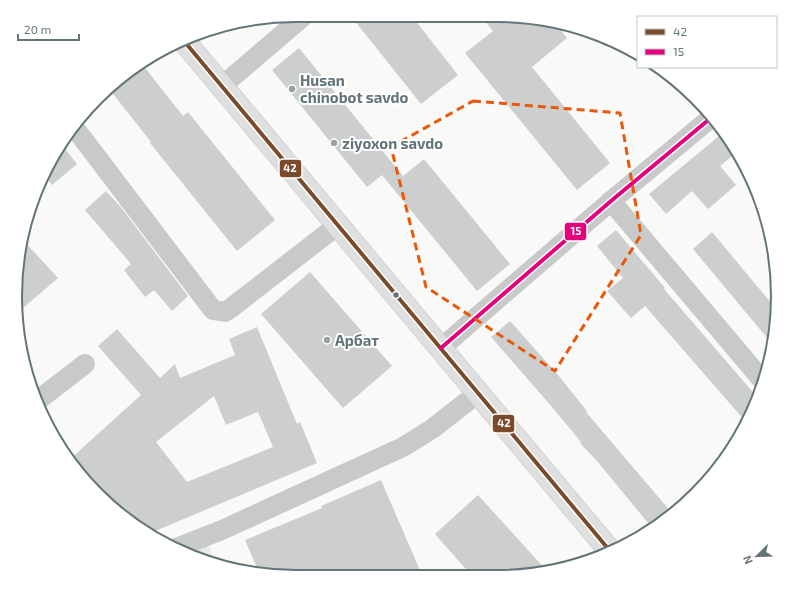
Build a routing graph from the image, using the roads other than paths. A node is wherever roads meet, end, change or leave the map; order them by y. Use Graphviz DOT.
graph roads {
  1 [pos="297,22"];
  2 [pos="187,45"];
  3 [pos="222,86"];
  4 [pos="708,121"];
  5 [pos="77,131"];
  6 [pos="611,201"];
  7 [pos="338,225"];
  8 [pos="440,348"];
  9 [pos="85,364"];
  10 [pos="759,376"];
  11 [pos="478,393"];
  12 [pos="42,397"];
  13 [pos="183,545"];
  14 [pos="607,547"];
  1 -- 3 [label="street"];
  2 -- 3 [label="main road"];
  3 -- 7 [label="main road"];
  4 -- 6 [label="street"];
  5 -- 7 [label="street"];
  6 -- 8 [label="street"];
  6 -- 10 [label="street"];
  7 -- 8 [label="main road"];
  8 -- 11 [label="main road"];
  9 -- 12 [label="street"];
  11 -- 13 [label="street"];
  11 -- 14 [label="main road"];
}
